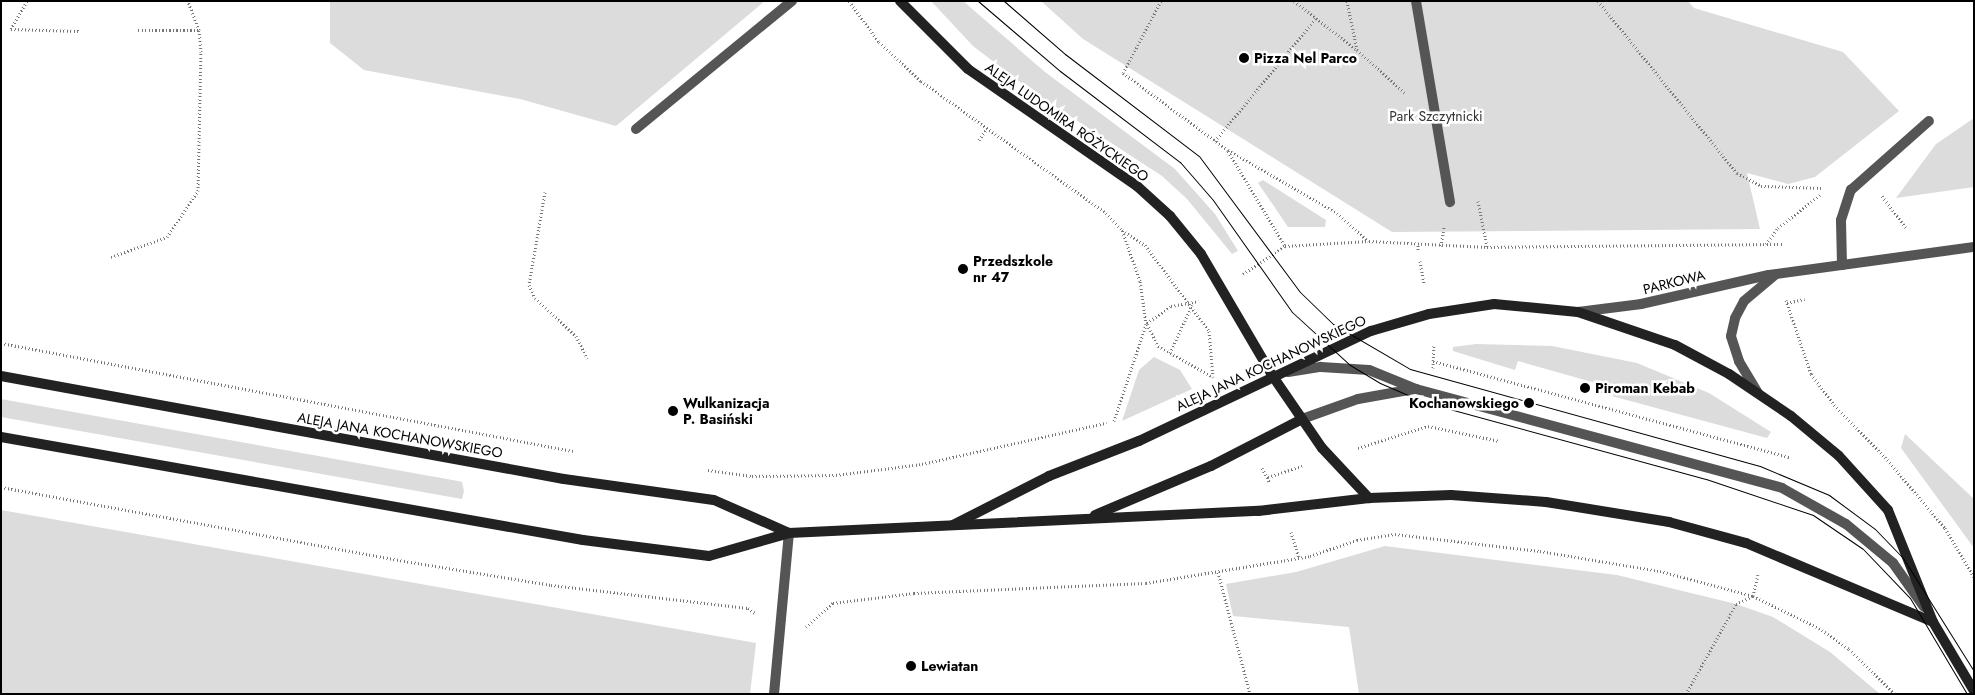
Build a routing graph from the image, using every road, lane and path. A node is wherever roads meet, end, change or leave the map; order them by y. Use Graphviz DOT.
graph roads {
  1 [pos="27,1"];
  2 [pos="188,1"];
  3 [pos="792,1"];
  4 [pos="848,1"];
  5 [pos="900,1"];
  6 [pos="1161,1"];
  7 [pos="1294,1"];
  8 [pos="1346,1"];
  9 [pos="1416,1"];
  10 [pos="1598,1"];
  11 [pos="1316,18"];
  12 [pos="138,30"];
  13 [pos="199,30"];
  14 [pos="79,31"];
  15 [pos="1357,50"];
  16 [pos="1929,121"];
  17 [pos="1439,123"];
  18 [pos="636,129"];
  19 [pos="986,130"];
  20 [pos="979,140"];
  21 [pos="1215,141"];
  22 [pos="1228,150"];
  23 [pos="1866,176"];
  24 [pos="545,192"];
  25 [pos="1450,202"];
  26 [pos="1122,230"];
  27 [pos="1910,234"];
  28 [pos="1369,241"];
  29 [pos="1418,245"];
  30 [pos="1285,246"];
  31 [pos="1974,247"];
  32 [pos="1418,251"];
  33 [pos="111,257"];
  34 [pos="1420,262"];
  35 [pos="1842,265"];
  36 [pos="1776,274"];
  37 [pos="1241,276"];
  38 [pos="1424,283"];
  39 [pos="1783,292"];
  40 [pos="1192,305"];
  41 [pos="1578,312"];
  42 [pos="1146,324"];
  43 [pos="1,343"];
  44 [pos="1434,345"];
  45 [pos="1170,353"];
  46 [pos="587,358"];
  47 [pos="1433,361"];
  48 [pos="1432,369"];
  49 [pos="1272,375"];
  50 [pos="1,376"];
  51 [pos="1416,389"];
  52 [pos="1758,393"];
  53 [pos="1834,405"];
  54 [pos="1829,410"];
  55 [pos="1302,419"];
  56 [pos="1428,426"];
  57 [pos="1,437"];
  58 [pos="1347,451"];
  59 [pos="1793,451"];
  60 [pos="580,453"];
  61 [pos="1789,457"];
  62 [pos="1309,463"];
  63 [pos="1787,466"];
  64 [pos="1262,468"];
  65 [pos="704,470"];
  66 [pos="1268,477"];
  67 [pos="1,487"];
  68 [pos="1273,488"];
  69 [pos="1369,498"];
  70 [pos="1085,519"];
  71 [pos="951,526"];
  72 [pos="1289,528"];
  73 [pos="789,533"];
  74 [pos="1299,558"];
  75 [pos="1760,570"];
  76 [pos="1218,572"];
  77 [pos="1974,577"];
  78 [pos="1753,596"];
  79 [pos="1933,622"];
  80 [pos="781,626"];
  81 [pos="1974,691"];
  82 [pos="774,694"];
  83 [pos="1250,694"];
  84 [pos="1686,694"];
  85 [pos="1896,694"];
  1 -- 14 [label="path"];
  2 -- 13 [label="path"];
  3 -- 18 [label="street"];
  4 -- 19 [label="path"];
  5 -- 49 [label="main road, ALEJA LUDOMIRA RÓŻYCKIEGO"];
  6 -- 21 [label="path"];
  7 -- 11 [label="path"];
  8 -- 15 [label="path"];
  9 -- 17 [label="street"];
  10 -- 29 [label="path"];
  11 -- 15 [label="path"];
  11 -- 21 [label="path"];
  12 -- 13 [label="path"];
  13 -- 33 [label="path"];
  15 -- 17 [label="path"];
  16 -- 23 [label="street"];
  17 -- 25 [label="street"];
  19 -- 20 [label="path"];
  19 -- 26 [label="path"];
  21 -- 22 [label="path"];
  22 -- 28 [label="path"];
  22 -- 30 [label="path"];
  23 -- 27 [label="path"];
  23 -- 35 [label="street"];
  24 -- 46 [label="path"];
  26 -- 40 [label="path"];
  26 -- 42 [label="path"];
  28 -- 29 [label="path"];
  28 -- 30 [label="path"];
  29 -- 32 [label="path"];
  30 -- 37 [label="path"];
  31 -- 35 [label="street, PARKOWA"];
  34 -- 38 [label="path"];
  35 -- 36 [label="street, PARKOWA"];
  36 -- 41 [label="street, PARKOWA"];
  36 -- 52 [label="street"];
  39 -- 53 [label="path"];
  40 -- 42 [label="path"];
  40 -- 45 [label="path"];
  40 -- 45 [label="path"];
  41 -- 49 [label="main road, ALEJA JANA KOCHANOWSKIEGO"];
  41 -- 52 [label="main road, ALEJA JANA KOCHANOWSKIEGO"];
  42 -- 45 [label="path"];
  42 -- 65 [label="path"];
  43 -- 60 [label="path"];
  44 -- 47 [label="path"];
  47 -- 48 [label="path"];
  47 -- 61 [label="path"];
  49 -- 51 [label="street"];
  49 -- 55 [label="main road, ALEJA LUDOMIRA RÓŻYCKIEGO"];
  49 -- 71 [label="main road, ALEJA JANA KOCHANOWSKIEGO"];
  50 -- 73 [label="main road, ALEJA JANA KOCHANOWSKIEGO"];
  51 -- 55 [label="street"];
  51 -- 79 [label="street"];
  52 -- 79 [label="main road, ALEJA JANA KOCHANOWSKIEGO"];
  53 -- 54 [label="path"];
  53 -- 77 [label="path"];
  55 -- 69 [label="main road, ALEJA LUDOMIRA RÓŻYCKIEGO"];
  55 -- 70 [label="main road"];
  56 -- 58 [label="path"];
  57 -- 73 [label="main road, ALEJA JANA KOCHANOWSKIEGO"];
  59 -- 61 [label="path"];
  61 -- 63 [label="path"];
  62 -- 66 [label="path"];
  64 -- 66 [label="path"];
  66 -- 68 [label="path"];
  67 -- 80 [label="path"];
  69 -- 70 [label="main road, ALEJA JANA KOCHANOWSKIEGO"];
  69 -- 79 [label="main road, ALEJA JANA KOCHANOWSKIEGO"];
  70 -- 71 [label="main road, ALEJA JANA KOCHANOWSKIEGO"];
  71 -- 73 [label="main road, ALEJA JANA KOCHANOWSKIEGO"];
  72 -- 74 [label="path"];
  73 -- 80 [label="street"];
  74 -- 76 [label="path"];
  74 -- 78 [label="path"];
  75 -- 78 [label="path"];
  76 -- 80 [label="path"];
  76 -- 83 [label="path"];
  78 -- 84 [label="path"];
  78 -- 85 [label="path"];
  79 -- 81 [label="main road, ALEJA JANA KOCHANOWSKIEGO"];
  80 -- 82 [label="street"];
}
